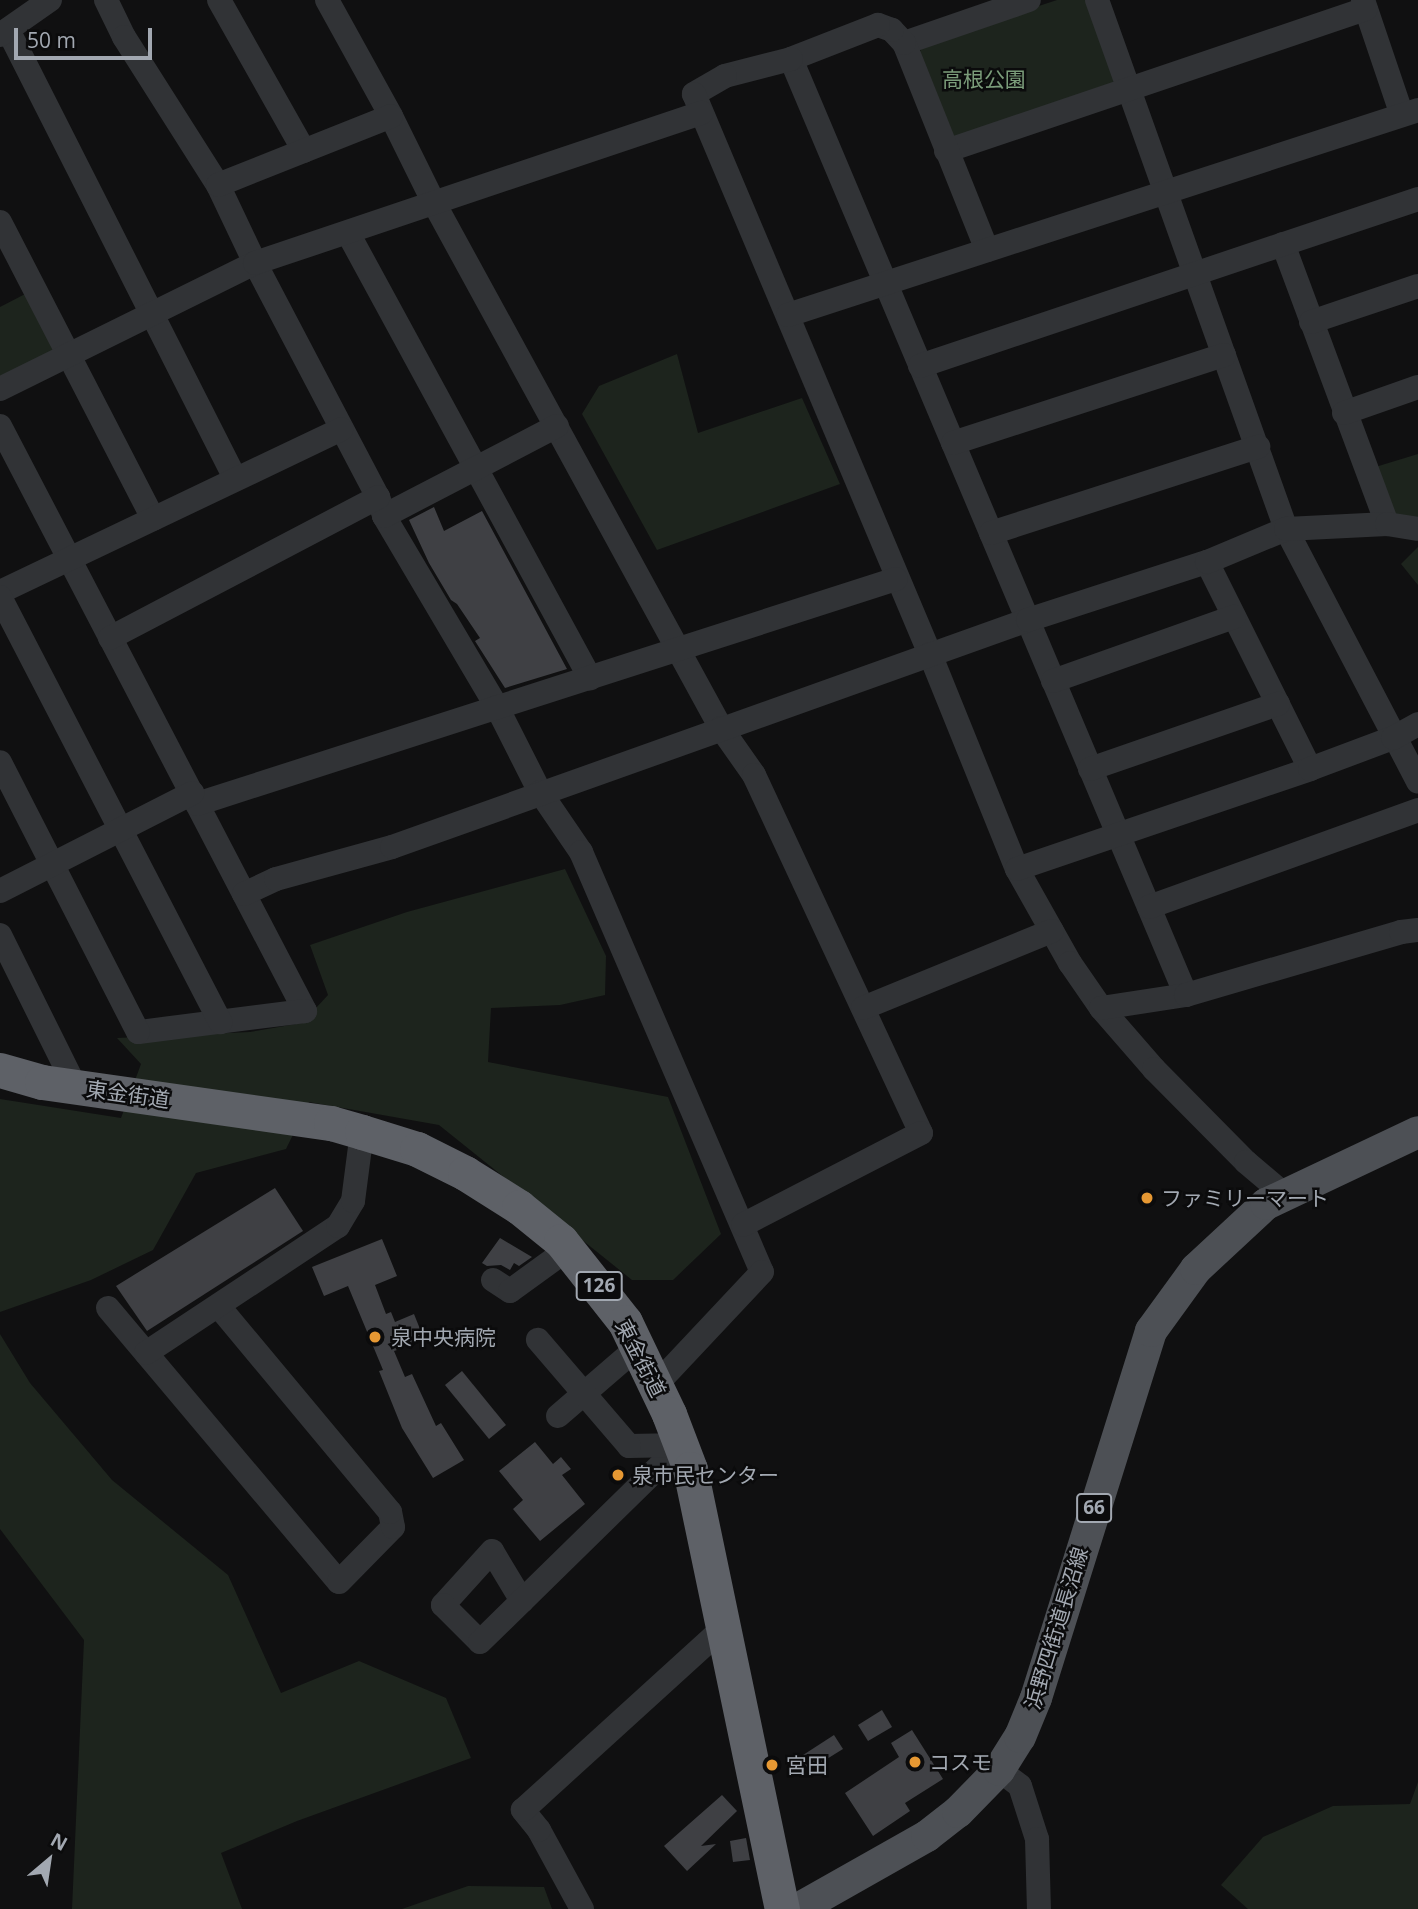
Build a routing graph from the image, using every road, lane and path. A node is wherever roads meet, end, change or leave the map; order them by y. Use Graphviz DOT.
graph roads {
  1 [pos="50,0"];
  2 [pos="106,0"];
  3 [pos="219,0"];
  4 [pos="327,0"];
  5 [pos="1029,0"];
  6 [pos="1102,1"];
  7 [pos="1365,4"];
  8 [pos="4,32"];
  9 [pos="904,43"];
  10 [pos="791,59"];
  11 [pos="1130,91"];
  12 [pos="702,113"];
  13 [pos="1410,113"];
  14 [pos="391,116"];
  15 [pos="304,150"];
  16 [pos="946,151"];
  17 [pos="218,185"];
  18 [pos="1164,193"];
  19 [pos="1418,199"];
  20 [pos="433,203"];
  21 [pos="0,222"];
  22 [pos="348,233"];
  23 [pos="1283,244"];
  24 [pos="987,250"];
  25 [pos="254,263"];
  26 [pos="1196,274"];
  27 [pos="886,283"];
  28 [pos="1418,286"];
  29 [pos="788,315"];
  30 [pos="153,316"];
  31 [pos="1311,322"];
  32 [pos="1224,355"];
  33 [pos="69,356"];
  34 [pos="920,366"];
  35 [pos="1418,387"];
  36 [pos="0,389"];
  37 [pos="1343,413"];
  38 [pos="0,426"];
  39 [pos="557,426"];
  40 [pos="341,429"];
  41 [pos="953,443"];
  42 [pos="1258,447"];
  43 [pos="474,468"];
  44 [pos="235,478"];
  45 [pos="381,506"];
  46 [pos="153,519"];
  47 [pos="1387,524"];
  48 [pos="1286,529"];
  49 [pos="1418,529"];
  50 [pos="991,533"];
  51 [pos="70,560"];
  52 [pos="1207,562"];
  53 [pos="896,579"];
  54 [pos="0,594"];
  55 [pos="1234,617"];
  56 [pos="1028,620"];
  57 [pos="110,638"];
  58 [pos="680,649"];
  59 [pos="930,654"];
  60 [pos="590,678"];
  61 [pos="1053,681"];
  62 [pos="1278,704"];
  63 [pos="497,708"];
  64 [pos="1418,724"];
  65 [pos="721,728"];
  66 [pos="1393,738"];
  67 [pos="0,762"];
  68 [pos="1090,769"];
  69 [pos="1310,769"];
  70 [pos="1418,782"];
  71 [pos="540,792"];
  72 [pos="194,799"];
  73 [pos="1418,810"];
  74 [pos="123,829"];
  75 [pos="1118,833"];
  76 [pos="51,865"];
  77 [pos="1017,869"];
  78 [pos="0,891"];
  79 [pos="244,894"];
  80 [pos="1149,907"];
  81 [pos="1418,930"];
  82 [pos="1052,931"];
  83 [pos="0,935"];
  84 [pos="1186,995"];
  85 [pos="863,1008"];
  86 [pos="1101,1008"];
  87 [pos="220,1022"];
  88 [pos="0,1070"];
  89 [pos="75,1086"];
  90 [pos="362,1132"];
  91 [pos="1418,1132"];
  92 [pos="1285,1195"];
  93 [pos="743,1225"];
  94 [pos="568,1249"];
  95 [pos="493,1280"];
  96 [pos="219,1307"];
  97 [pos="108,1308"];
  98 [pos="538,1340"];
  99 [pos="638,1347"];
  100 [pos="146,1353"];
  101 [pos="656,1385"];
  102 [pos="584,1393"];
  103 [pos="558,1416"];
  104 [pos="681,1445"];
  105 [pos="522,1601"];
  106 [pos="723,1628"];
  107 [pos="999,1770"];
  108 [pos="582,1909"];
  109 [pos="782,1909"];
  110 [pos="798,1909"];
  111 [pos="1040,1909"];
  1 -- 8 [label="street"];
  2 -- 17 [label="street"];
  3 -- 15 [label="street"];
  4 -- 14 [label="street"];
  5 -- 9 [label="street"];
  6 -- 11 [label="street"];
  7 -- 11 [label="street"];
  7 -- 13 [label="street"];
  8 -- 30 [label="street"];
  9 -- 10 [label="street"];
  9 -- 16 [label="street"];
  10 -- 12 [label="street"];
  10 -- 27 [label="street"];
  11 -- 16 [label="street"];
  11 -- 18 [label="street"];
  12 -- 20 [label="street"];
  12 -- 29 [label="street"];
  13 -- 18 [label="street"];
  14 -- 15 [label="street"];
  14 -- 20 [label="street"];
  15 -- 17 [label="street"];
  16 -- 24 [label="street"];
  17 -- 25 [label="street"];
  18 -- 24 [label="street"];
  18 -- 26 [label="street"];
  19 -- 23 [label="street"];
  20 -- 22 [label="street"];
  20 -- 39 [label="street"];
  21 -- 33 [label="street"];
  22 -- 25 [label="street"];
  22 -- 43 [label="street"];
  23 -- 26 [label="street"];
  23 -- 31 [label="street"];
  24 -- 27 [label="street"];
  25 -- 30 [label="street"];
  25 -- 40 [label="street"];
  26 -- 32 [label="street"];
  26 -- 34 [label="street"];
  27 -- 29 [label="street"];
  27 -- 34 [label="street"];
  28 -- 31 [label="street"];
  29 -- 53 [label="street"];
  30 -- 33 [label="street"];
  30 -- 44 [label="street"];
  31 -- 37 [label="street"];
  32 -- 41 [label="street"];
  32 -- 42 [label="street"];
  33 -- 36 [label="street"];
  33 -- 46 [label="street"];
  34 -- 41 [label="street"];
  35 -- 37 [label="street"];
  37 -- 47 [label="street"];
  38 -- 51 [label="street"];
  39 -- 43 [label="street"];
  39 -- 58 [label="street"];
  40 -- 44 [label="street"];
  40 -- 45 [label="street"];
  41 -- 50 [label="street"];
  42 -- 48 [label="street"];
  42 -- 50 [label="street"];
  43 -- 45 [label="street"];
  43 -- 60 [label="street"];
  44 -- 46 [label="street"];
  45 -- 57 [label="street"];
  45 -- 63 [label="street"];
  46 -- 51 [label="street"];
  47 -- 48 [label="street"];
  47 -- 49 [label="street"];
  48 -- 52 [label="street"];
  48 -- 66 [label="street"];
  50 -- 56 [label="street"];
  51 -- 54 [label="street"];
  51 -- 57 [label="street"];
  52 -- 55 [label="street"];
  52 -- 56 [label="street"];
  53 -- 58 [label="street"];
  53 -- 59 [label="street"];
  54 -- 74 [label="street"];
  55 -- 61 [label="street"];
  55 -- 62 [label="street"];
  56 -- 59 [label="street"];
  56 -- 61 [label="street"];
  57 -- 72 [label="street"];
  58 -- 60 [label="street"];
  58 -- 65 [label="street"];
  59 -- 65 [label="street"];
  59 -- 77 [label="street"];
  60 -- 63 [label="street"];
  61 -- 68 [label="street"];
  62 -- 68 [label="street"];
  62 -- 69 [label="street"];
  63 -- 71 [label="street"];
  63 -- 72 [label="street"];
  64 -- 66 [label="street"];
  65 -- 71 [label="street"];
  65 -- 85 [label="street"];
  66 -- 69 [label="street"];
  66 -- 70 [label="street"];
  67 -- 76 [label="street"];
  68 -- 75 [label="street"];
  69 -- 75 [label="street"];
  71 -- 79 [label="street"];
  71 -- 93 [label="street"];
  72 -- 74 [label="street"];
  72 -- 79 [label="street"];
  73 -- 80 [label="street"];
  74 -- 76 [label="street"];
  74 -- 87 [label="street"];
  75 -- 77 [label="street"];
  75 -- 80 [label="street"];
  76 -- 78 [label="street"];
  76 -- 87 [label="street"];
  77 -- 82 [label="street"];
  79 -- 87 [label="street"];
  80 -- 84 [label="street"];
  81 -- 84 [label="street"];
  82 -- 85 [label="street"];
  82 -- 86 [label="street"];
  83 -- 89 [label="street"];
  84 -- 86 [label="street"];
  85 -- 93 [label="street"];
  86 -- 92 [label="street"];
  88 -- 89 [label="highway, 東金街道 / 126"];
  89 -- 90 [label="highway, 東金街道 / 126"];
  90 -- 94 [label="highway, 東金街道 / 126"];
  90 -- 96 [label="street"];
  91 -- 92 [label="main road, 浜野四街道長沼線 / 66"];
  92 -- 107 [label="main road, 浜野四街道長沼線 / 66"];
  93 -- 101 [label="street"];
  94 -- 95 [label="street"];
  94 -- 99 [label="highway, 東金街道 / 126"];
  96 -- 100 [label="street"];
  96 -- 100 [label="street"];
  97 -- 100 [label="street"];
  98 -- 102 [label="street"];
  99 -- 101 [label="highway, 東金街道 / 126"];
  99 -- 102 [label="street"];
  101 -- 104 [label="highway, 東金街道 / 126"];
  102 -- 103 [label="street"];
  102 -- 104 [label="street"];
  104 -- 105 [label="street"];
  104 -- 106 [label="highway, 東金街道 / 126"];
  106 -- 108 [label="street"];
  106 -- 109 [label="highway, 東金街道 / 126"];
  107 -- 110 [label="main road, 浜野四街道長沼線 / 66"];
  107 -- 111 [label="street"];
}
